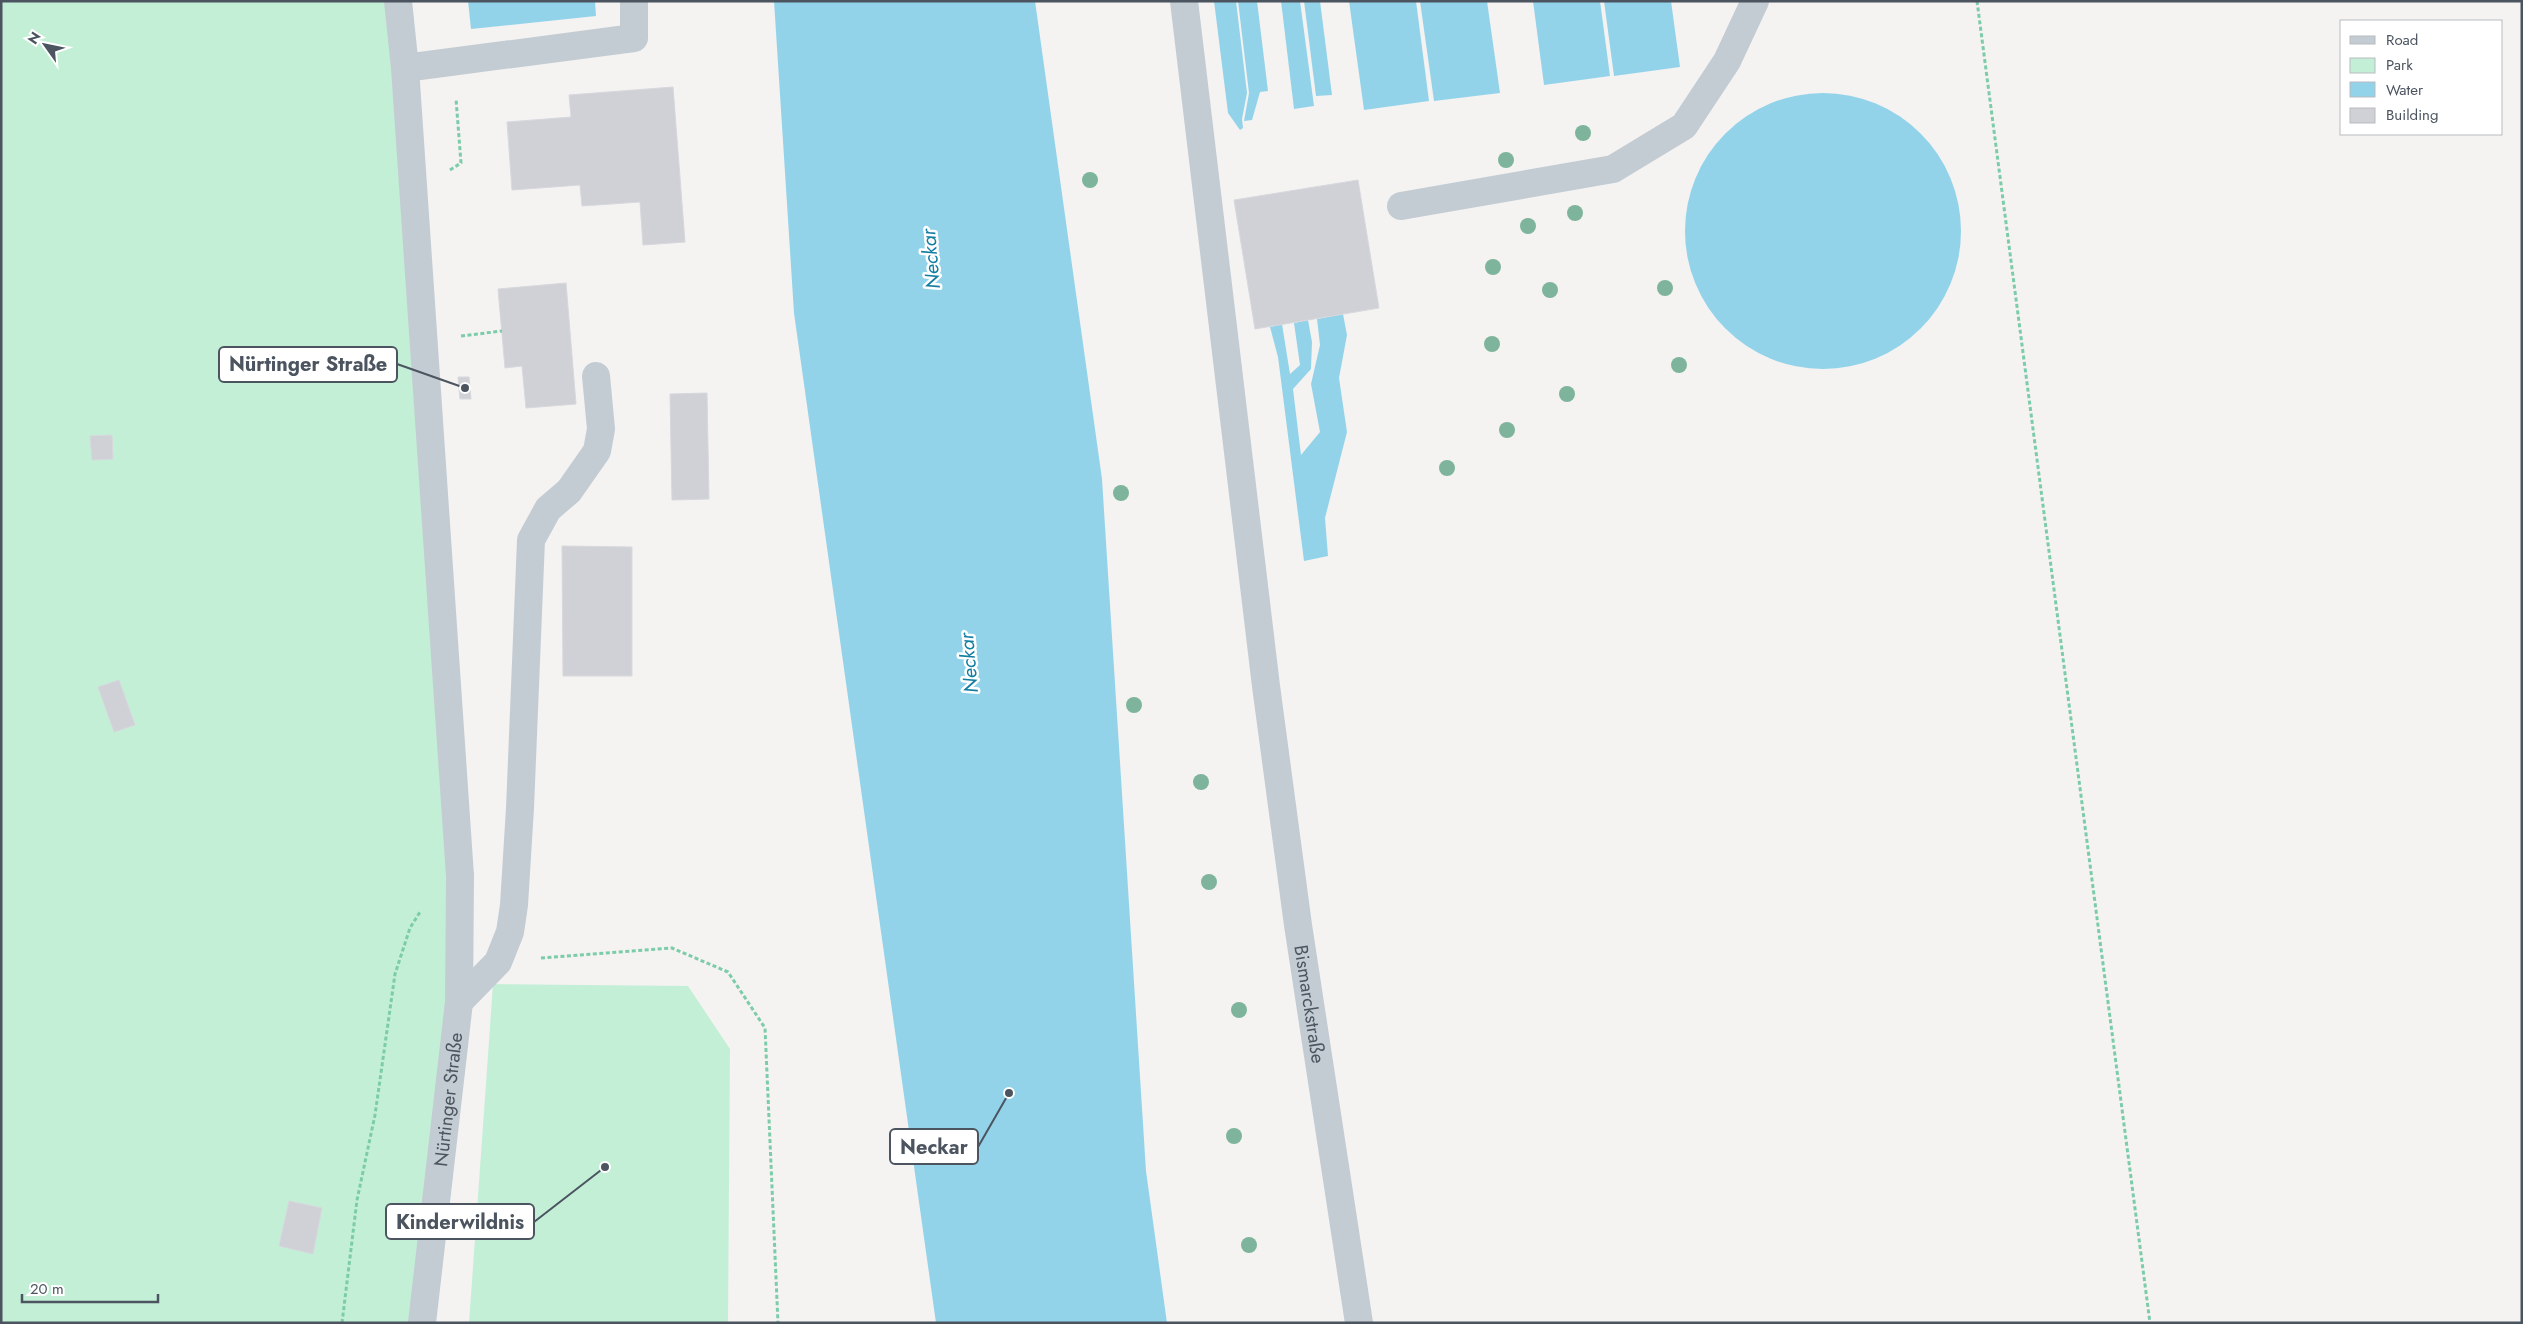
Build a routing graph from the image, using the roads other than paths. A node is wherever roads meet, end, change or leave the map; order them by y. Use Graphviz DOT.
graph roads {
  1 [pos="398,1"];
  2 [pos="634,1"];
  3 [pos="1184,1"];
  4 [pos="1755,1"];
  5 [pos="405,68"];
  6 [pos="1401,206"];
  7 [pos="596,376"];
  8 [pos="459,1002"];
  9 [pos="422,1323"];
  10 [pos="1359,1323"];
  1 -- 5 [label="street, Nürtinger Straße"];
  2 -- 5 [label="street"];
  3 -- 10 [label="street, Bismarckstraße"];
  4 -- 6 [label="street"];
  5 -- 8 [label="street, Nürtinger Straße"];
  7 -- 8 [label="street"];
  8 -- 9 [label="street, Nürtinger Straße"];
}
